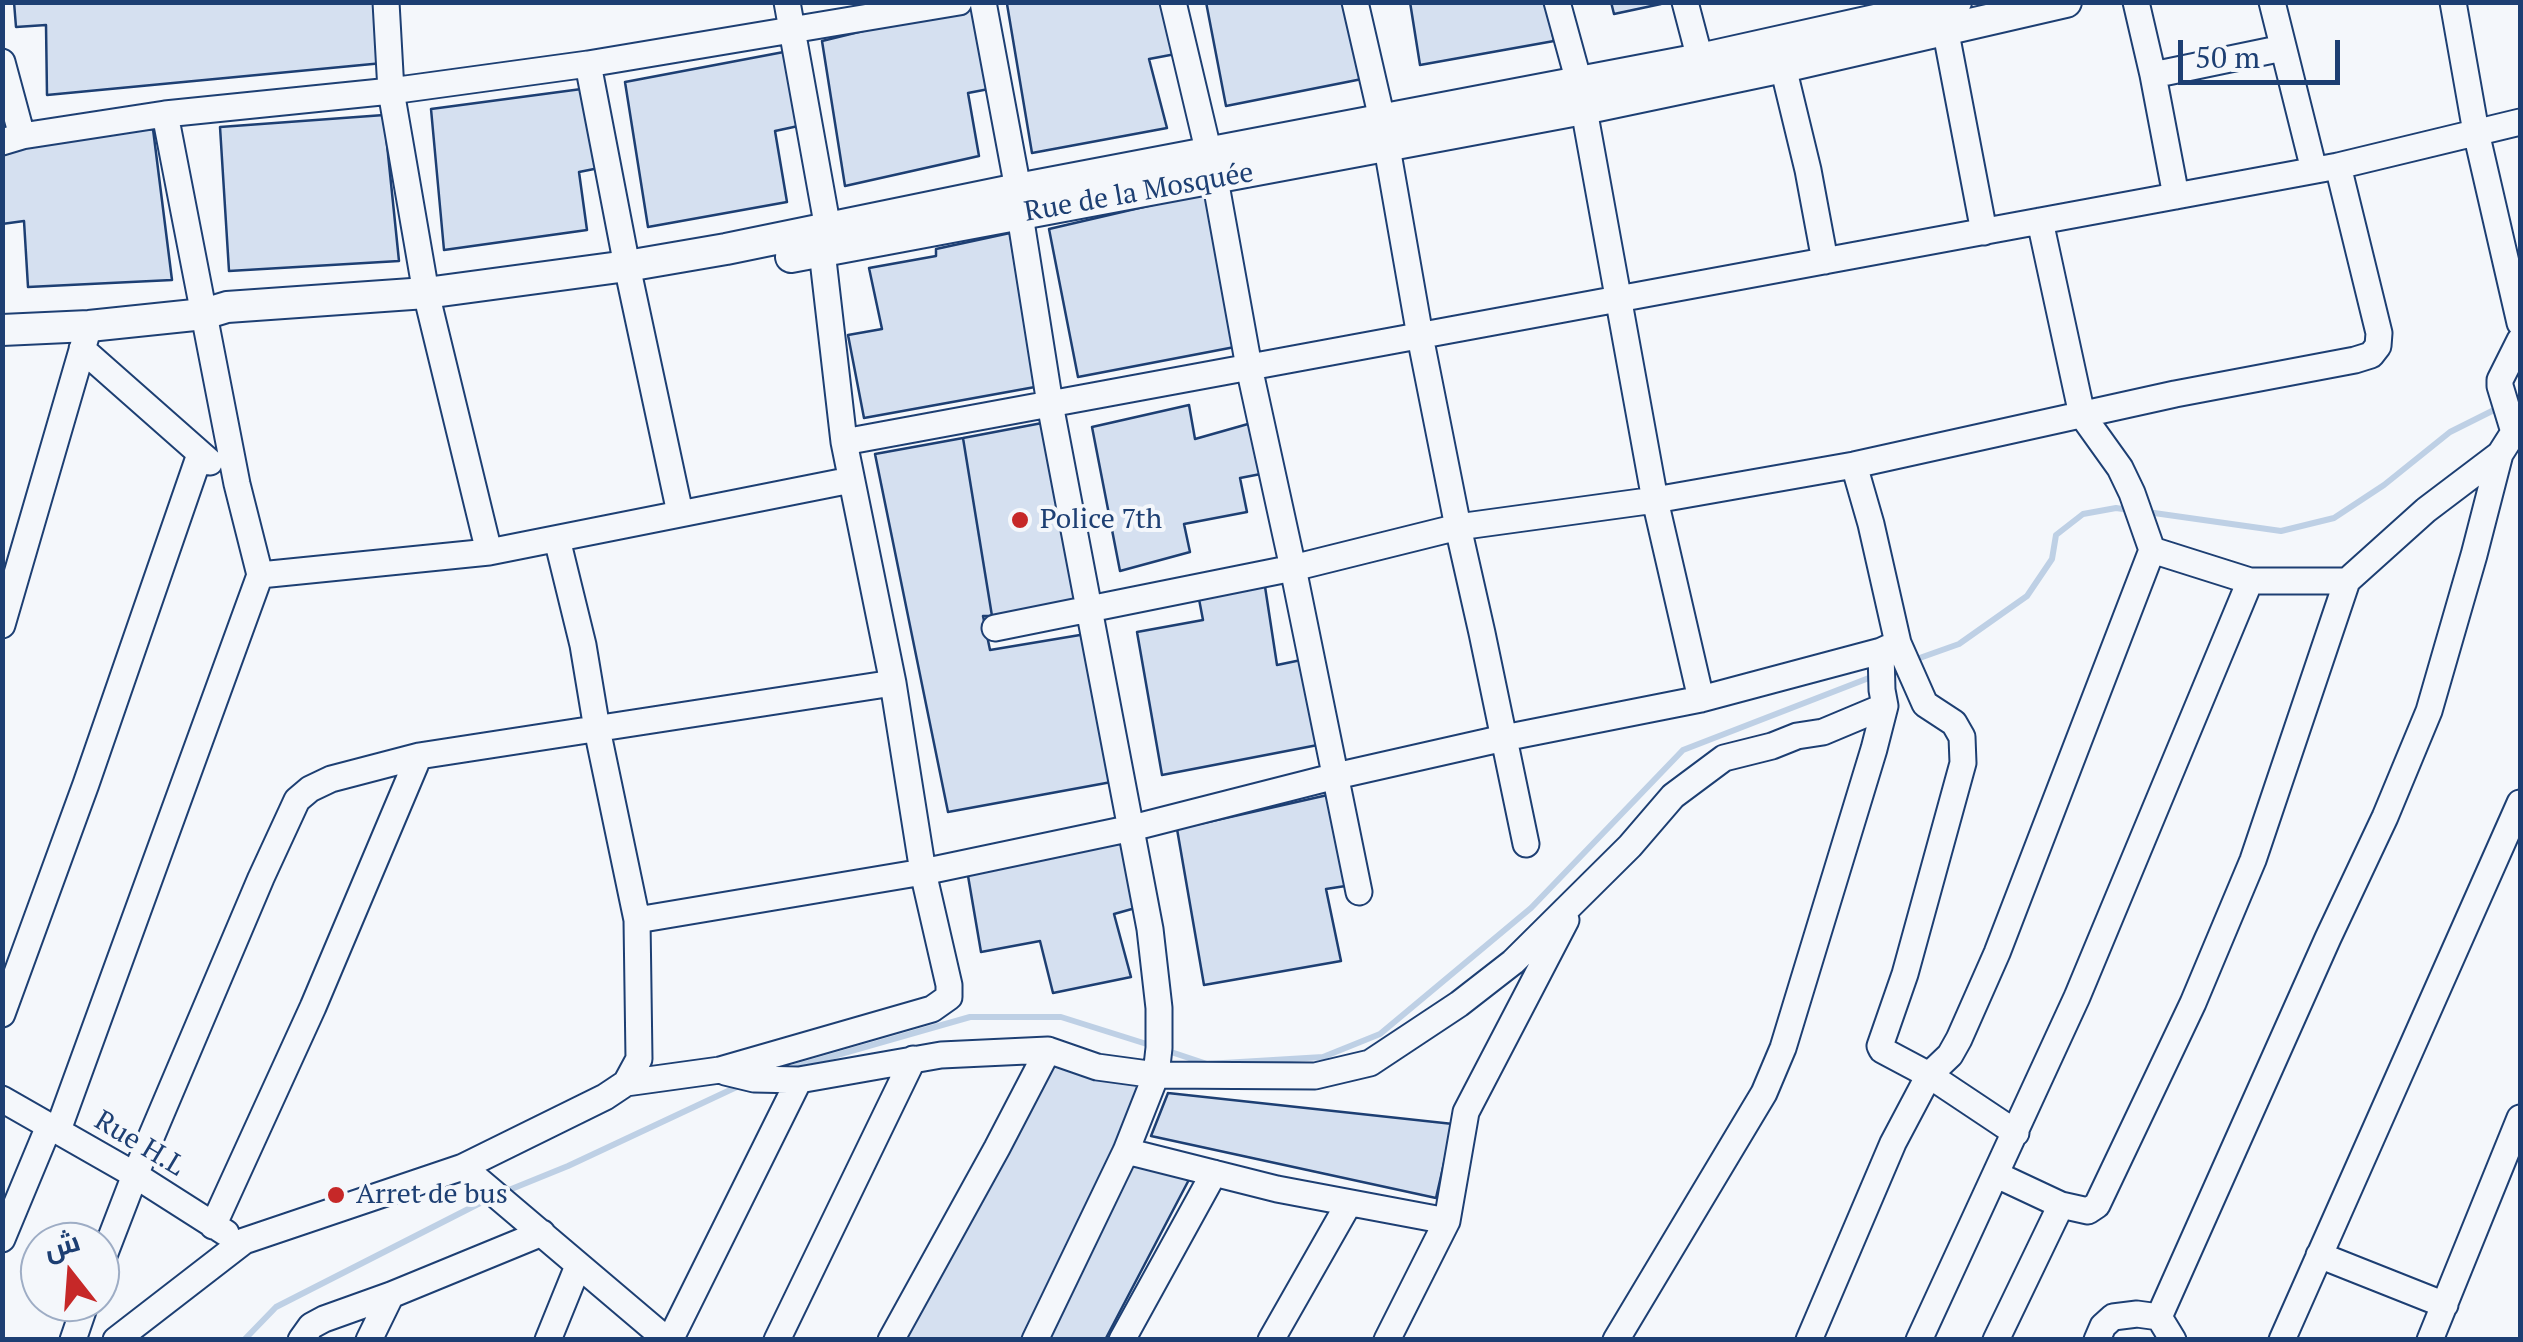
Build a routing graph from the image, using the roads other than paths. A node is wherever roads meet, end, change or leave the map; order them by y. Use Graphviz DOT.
graph roads {
  1 [pos="386,2"];
  2 [pos="788,2"];
  3 [pos="958,2"];
  4 [pos="983,2"];
  5 [pos="1173,2"];
  6 [pos="1355,2"];
  7 [pos="1558,2"];
  8 [pos="1685,2"];
  9 [pos="2066,2"];
  10 [pos="2136,2"];
  11 [pos="2272,2"];
  12 [pos="2453,2"];
  13 [pos="1946,10"];
  14 [pos="792,32"];
  15 [pos="2283,48"];
  16 [pos="1700,58"];
  17 [pos="2,62"];
  18 [pos="588,64"];
  19 [pos="1784,67"];
  20 [pos="2153,75"];
  21 [pos="391,91"];
  22 [pos="1581,96"];
  23 [pos="165,114"];
  24 [pos="2520,122"];
  25 [pos="2476,132"];
  26 [pos="1384,133"];
  27 [pos="12,139"];
  28 [pos="1212,166"];
  29 [pos="2326,168"];
  30 [pos="2176,196"];
  31 [pos="1019,202"];
  32 [pos="2040,221"];
  33 [pos="1984,232"];
  34 [pos="825,240"];
  35 [pos="1825,261"];
  36 [pos="629,276"];
  37 [pos="1620,299"];
  38 [pos="429,302"];
  39 [pos="204,314"];
  40 [pos="2520,323"];
  41 [pos="2,330"];
  42 [pos="1420,336"];
  43 [pos="85,338"];
  44 [pos="2520,340"];
  45 [pos="1249,368"];
  46 [pos="1050,404"];
  47 [pos="2082,415"];
  48 [pos="2511,439"];
  49 [pos="844,442"];
  50 [pos="200,454"];
  51 [pos="1854,465"];
  52 [pos="851,480"];
  53 [pos="237,484"];
  54 [pos="1655,500"];
  55 [pos="680,514"];
  56 [pos="1458,527"];
  57 [pos="557,539"];
  58 [pos="2152,550"];
  59 [pos="490,552"];
  60 [pos="1293,568"];
  61 [pos="260,575"];
  62 [pos="2250,580"];
  63 [pos="2347,581"];
  64 [pos="1088,608"];
  65 [pos="2,625"];
  66 [pos="995,628"];
  67 [pos="1890,647"];
  68 [pos="893,683"];
  69 [pos="1701,699"];
  70 [pos="1886,706"];
  71 [pos="597,729"];
  72 [pos="1504,738"];
  73 [pos="419,756"];
  74 [pos="1336,776"];
  75 [pos="2520,803"];
  76 [pos="1132,828"];
  77 [pos="1526,844"];
  78 [pos="2511,845"];
  79 [pos="923,872"];
  80 [pos="1358,892"];
  81 [pos="1578,900"];
  82 [pos="638,920"];
  83 [pos="2,1014"];
  84 [pos="1048,1050"];
  85 [pos="913,1059"];
  86 [pos="720,1070"];
  87 [pos="1156,1075"];
  88 [pos="1929,1076"];
  89 [pos="799,1080"];
  90 [pos="626,1082"];
  91 [pos="2,1100"];
  92 [pos="2520,1118"];
  93 [pos="54,1128"];
  94 [pos="2016,1133"];
  95 [pos="1126,1152"];
  96 [pos="463,1167"];
  97 [pos="1214,1174"];
  98 [pos="135,1175"];
  99 [pos="1997,1175"];
  100 [pos="1349,1203"];
  101 [pos="2061,1205"];
  102 [pos="1447,1221"];
  103 [pos="117,1222"];
  104 [pos="213,1226"];
  105 [pos="542,1234"];
  106 [pos="2,1240"];
  107 [pos="244,1242"];
  108 [pos="2319,1255"];
  109 [pos="578,1266"];
  110 [pos="392,1295"];
  111 [pos="2445,1304"];
  112 [pos="2159,1317"];
  113 [pos="116,1340"];
  114 [pos="301,1340"];
  115 [pos="369,1340"];
  116 [pos="548,1340"];
  117 [pos="669,1340"];
  118 [pos="777,1340"];
  119 [pos="891,1340"];
  120 [pos="1035,1340"];
  121 [pos="1122,1340"];
  122 [pos="1271,1340"];
  123 [pos="1387,1340"];
  124 [pos="1616,1340"];
  125 [pos="1809,1340"];
  126 [pos="1919,1340"];
  127 [pos="1996,1340"];
  128 [pos="2097,1340"];
  129 [pos="2173,1340"];
  130 [pos="2282,1340"];
  131 [pos="2430,1340"];
  1 -- 21 [label="street"];
  2 -- 14 [label="street"];
  3 -- 14 [label="street"];
  4 -- 31 [label="street"];
  5 -- 28 [label="street"];
  6 -- 26 [label="street"];
  7 -- 22 [label="street"];
  8 -- 16 [label="street"];
  9 -- 13 [label="main road, Rue de la Mosquée"];
  10 -- 20 [label="street"];
  11 -- 15 [label="street"];
  12 -- 25 [label="street"];
  13 -- 16 [label="main road"];
  13 -- 19 [label="main road, Rue de la Mosquée"];
  13 -- 33 [label="street"];
  14 -- 18 [label="street"];
  14 -- 34 [label="street"];
  15 -- 20 [label="street"];
  15 -- 29 [label="street"];
  16 -- 22 [label="main road"];
  17 -- 27 [label="street"];
  18 -- 21 [label="street"];
  18 -- 36 [label="street"];
  19 -- 22 [label="main road, Rue de la Mosquée"];
  19 -- 35 [label="street"];
  20 -- 30 [label="street"];
  21 -- 23 [label="street"];
  21 -- 38 [label="street"];
  22 -- 26 [label="main road, Rue de la Mosquée"];
  22 -- 37 [label="street"];
  23 -- 27 [label="street"];
  23 -- 39 [label="street"];
  24 -- 25 [label="street"];
  25 -- 29 [label="street"];
  25 -- 40 [label="street"];
  26 -- 28 [label="main road, Rue de la Mosquée"];
  26 -- 42 [label="street"];
  28 -- 31 [label="main road, Rue de la Mosquée"];
  28 -- 45 [label="street"];
  29 -- 30 [label="street"];
  29 -- 47 [label="street"];
  30 -- 32 [label="street"];
  31 -- 34 [label="main road, Rue de la Mosquée"];
  31 -- 46 [label="street"];
  32 -- 33 [label="street"];
  32 -- 47 [label="street"];
  33 -- 35 [label="street"];
  34 -- 36 [label="main road, Rue de la Mosquée"];
  34 -- 49 [label="street"];
  35 -- 37 [label="street"];
  36 -- 38 [label="main road, Rue de la Mosquée"];
  36 -- 55 [label="street"];
  37 -- 42 [label="street"];
  37 -- 54 [label="street"];
  38 -- 39 [label="main road, Rue de la Mosquée"];
  38 -- 59 [label="street"];
  39 -- 43 [label="main road, Rue de la Mosquée"];
  39 -- 53 [label="street"];
  41 -- 43 [label="main road, Rue de la Mosquée"];
  42 -- 45 [label="street"];
  42 -- 56 [label="street"];
  43 -- 50 [label="street"];
  43 -- 65 [label="street"];
  44 -- 48 [label="street"];
  45 -- 46 [label="street"];
  45 -- 60 [label="street"];
  46 -- 49 [label="street"];
  46 -- 64 [label="street"];
  47 -- 51 [label="street"];
  47 -- 58 [label="street"];
  48 -- 63 [label="street"];
  48 -- 112 [label="street"];
  49 -- 52 [label="street"];
  50 -- 53 [label="street"];
  50 -- 83 [label="street"];
  51 -- 54 [label="street"];
  51 -- 67 [label="street"];
  52 -- 55 [label="street"];
  52 -- 68 [label="street"];
  53 -- 61 [label="street"];
  54 -- 56 [label="street"];
  54 -- 69 [label="street"];
  55 -- 57 [label="street"];
  56 -- 60 [label="street"];
  56 -- 72 [label="street"];
  57 -- 59 [label="street"];
  57 -- 71 [label="street"];
  58 -- 62 [label="street"];
  58 -- 88 [label="street"];
  59 -- 61 [label="street"];
  60 -- 64 [label="street"];
  60 -- 74 [label="street"];
  61 -- 93 [label="street"];
  62 -- 63 [label="street"];
  62 -- 94 [label="street"];
  63 -- 101 [label="street"];
  64 -- 66 [label="street"];
  64 -- 76 [label="street"];
  67 -- 69 [label="street"];
  67 -- 70 [label="street"];
  67 -- 88 [label="street"];
  68 -- 71 [label="street"];
  68 -- 79 [label="street"];
  69 -- 72 [label="street"];
  70 -- 81 [label="street"];
  70 -- 124 [label="street"];
  71 -- 73 [label="street"];
  71 -- 82 [label="street"];
  72 -- 74 [label="street"];
  72 -- 77 [label="street"];
  73 -- 98 [label="street"];
  73 -- 104 [label="street"];
  74 -- 76 [label="street"];
  74 -- 80 [label="street"];
  75 -- 78 [label="street"];
  76 -- 79 [label="street"];
  76 -- 87 [label="street"];
  78 -- 108 [label="street"];
  79 -- 82 [label="street"];
  79 -- 86 [label="street"];
  81 -- 87 [label="street"];
  81 -- 102 [label="street"];
  82 -- 90 [label="street"];
  84 -- 85 [label="street"];
  84 -- 87 [label="street"];
  84 -- 119 [label="street"];
  85 -- 89 [label="street"];
  85 -- 118 [label="street"];
  86 -- 89 [label="street"];
  86 -- 90 [label="street"];
  87 -- 95 [label="street"];
  88 -- 94 [label="street"];
  88 -- 125 [label="street"];
  89 -- 117 [label="street"];
  90 -- 96 [label="street"];
  91 -- 93 [label="street, Rue H.L"];
  92 -- 111 [label="street"];
  93 -- 98 [label="street, Rue H.L"];
  93 -- 106 [label="street"];
  94 -- 99 [label="street"];
  95 -- 97 [label="street"];
  95 -- 120 [label="street"];
  96 -- 105 [label="street"];
  96 -- 107 [label="street"];
  97 -- 100 [label="street"];
  97 -- 121 [label="street"];
  98 -- 103 [label="street"];
  98 -- 104 [label="street, Rue H.L"];
  99 -- 101 [label="street"];
  99 -- 126 [label="street"];
  100 -- 102 [label="street"];
  100 -- 122 [label="street"];
  101 -- 127 [label="street"];
  102 -- 123 [label="street"];
  104 -- 107 [label="street, Rue H.L"];
  105 -- 109 [label="street"];
  105 -- 110 [label="street"];
  107 -- 113 [label="street"];
  108 -- 111 [label="street"];
  108 -- 130 [label="street"];
  109 -- 116 [label="street"];
  109 -- 117 [label="street"];
  110 -- 114 [label="street"];
  110 -- 115 [label="street"];
  111 -- 131 [label="street"];
  112 -- 128 [label="street"];
  112 -- 129 [label="street"];
}
